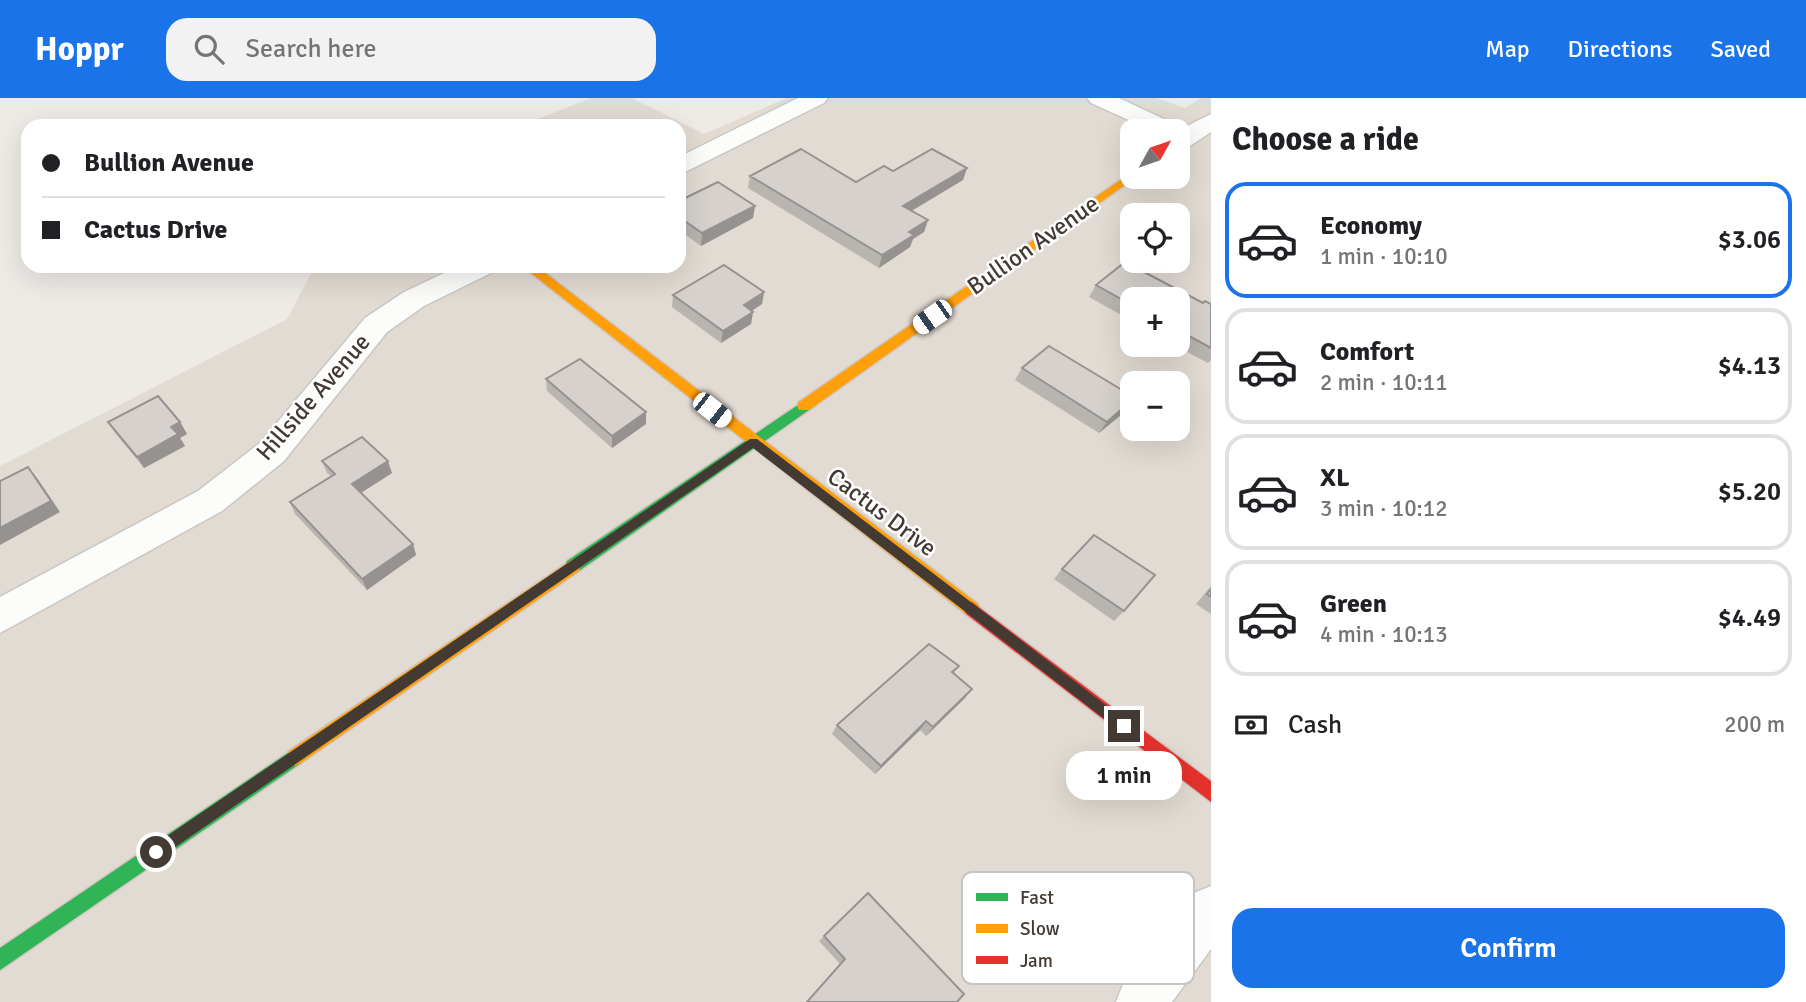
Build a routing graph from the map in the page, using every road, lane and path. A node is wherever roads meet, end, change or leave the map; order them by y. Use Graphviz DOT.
graph roads {
  1 [pos="816,98"];
  2 [pos="1099,98"];
  3 [pos="1143,119"];
  4 [pos="1211,121"];
  5 [pos="1190,131"];
  6 [pos="686,163"];
  7 [pos="1120,183"];
  8 [pos="468,273"];
  9 [pos="537,273"];
  10 [pos="753,442"];
  11 [pos="0,615"];
  12 [pos="1211,793"];
  13 [pos="1211,910"];
  14 [pos="1194,932"];
  15 [pos="0,960"];
  16 [pos="1155,984"];
  17 [pos="1141,1002"];
  1 -- 6 [label="street"];
  2 -- 3 [label="street"];
  4 -- 5 [label="street"];
  7 -- 10 [label="street, Bullion Avenue"];
  8 -- 11 [label="street, Hillside Avenue"];
  9 -- 10 [label="street, Cactus Drive"];
  10 -- 12 [label="street, Cactus Drive"];
  10 -- 15 [label="street, Bullion Avenue"];
  13 -- 14 [label="street"];
  16 -- 17 [label="street"];
}
